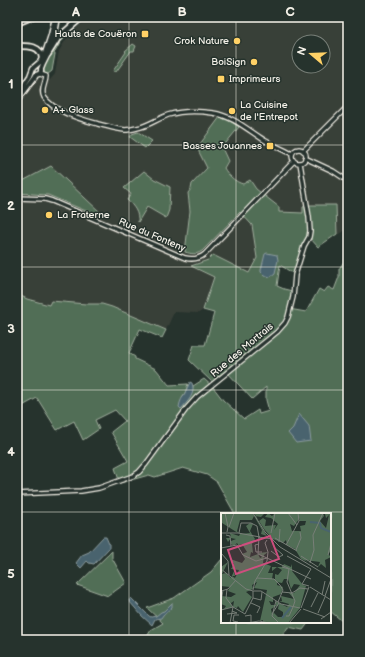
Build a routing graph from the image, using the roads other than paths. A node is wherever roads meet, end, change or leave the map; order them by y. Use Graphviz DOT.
graph roads {
  1 [pos="31,17"];
  2 [pos="55,17"];
  3 [pos="58,17"];
  4 [pos="71,17"];
  5 [pos="82,17"];
  6 [pos="17,23"];
  7 [pos="17,46"];
  8 [pos="48,54"];
  9 [pos="42,58"];
  10 [pos="36,66"];
  11 [pos="32,72"];
  12 [pos="39,73"];
  13 [pos="17,96"];
  14 [pos="17,101"];
  15 [pos="348,106"];
  16 [pos="303,150"];
  17 [pos="292,154"];
  18 [pos="305,158"];
  19 [pos="294,161"];
  20 [pos="300,163"];
  21 [pos="348,182"];
  22 [pos="17,198"];
  23 [pos="17,494"];
  1 -- 6 [label="highway"];
  2 -- 9 [label="main road"];
  3 -- 4 [label="highway"];
  3 -- 8 [label="main road"];
  5 -- 8 [label="highway"];
  7 -- 9 [label="highway"];
  8 -- 12 [label="main road"];
  9 -- 10 [label="main road"];
  10 -- 11 [label="main road"];
  10 -- 12 [label="main road"];
  11 -- 12 [label="main road"];
  11 -- 13 [label="main road"];
  12 -- 14 [label="main road"];
  12 -- 17 [label="street"];
  15 -- 16 [label="street"];
  16 -- 17 [label="street"];
  16 -- 18 [label="street"];
  17 -- 19 [label="street"];
  18 -- 20 [label="street"];
  18 -- 21 [label="street"];
  19 -- 20 [label="street"];
  19 -- 22 [label="street, Rue du Fonteny"];
  20 -- 23 [label="street, Rue des Mortrais"];
}
